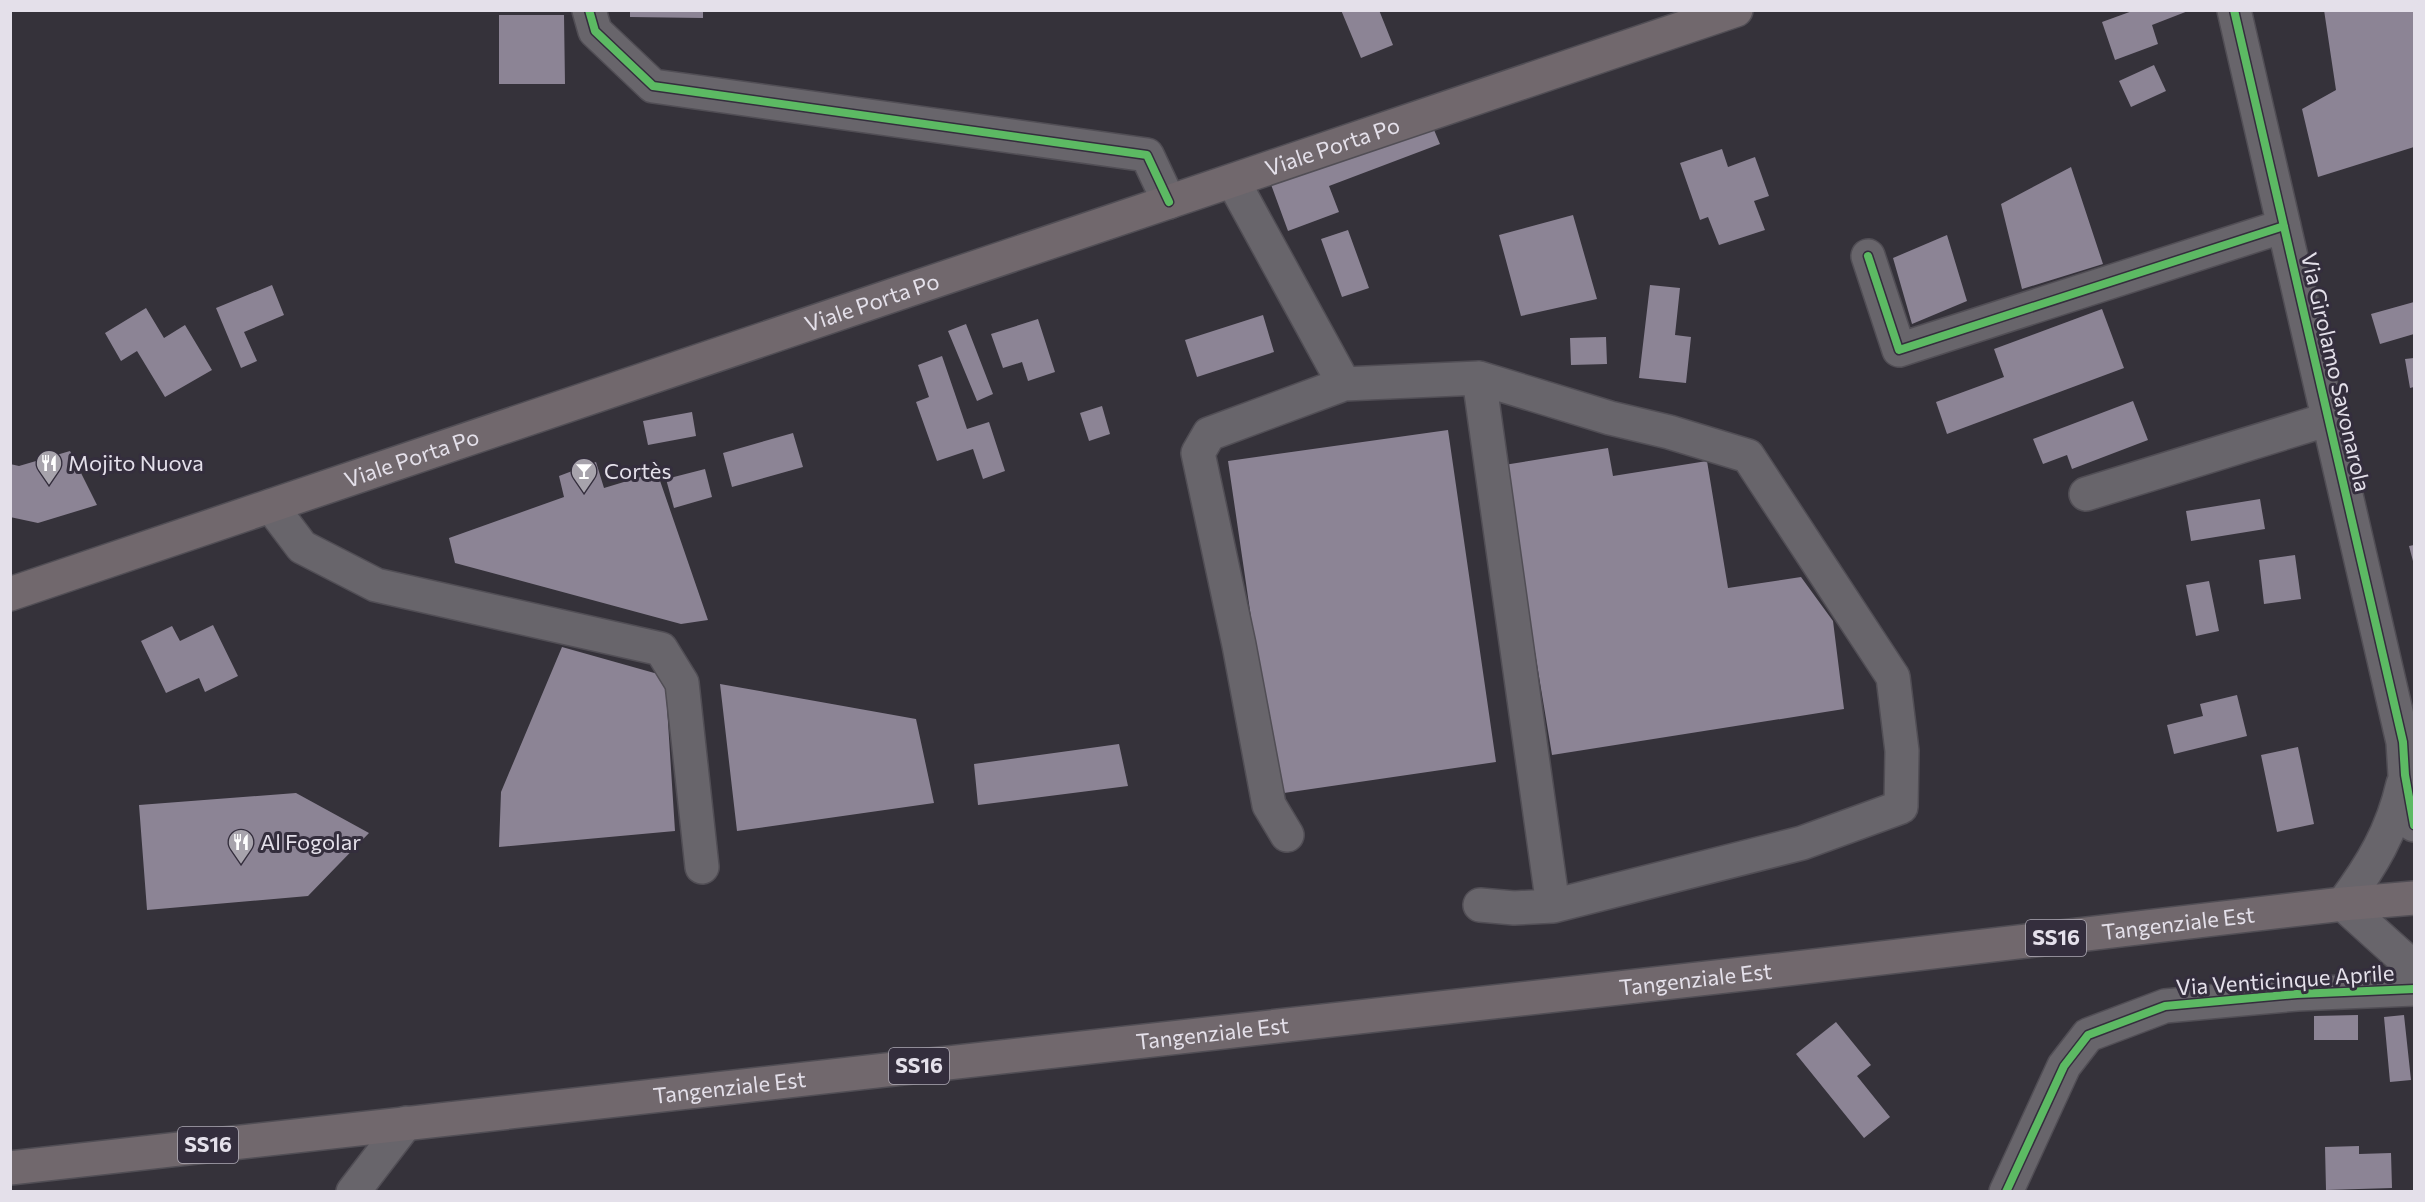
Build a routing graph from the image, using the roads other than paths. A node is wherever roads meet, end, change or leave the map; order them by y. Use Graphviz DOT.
graph roads {
  1 [pos="589,10"];
  2 [pos="1736,10"];
  3 [pos="2234,10"];
  4 [pos="1233,181"];
  5 [pos="1169,202"];
  6 [pos="2284,226"];
  7 [pos="1868,256"];
  8 [pos="1479,378"];
  9 [pos="1344,384"];
  10 [pos="2329,419"];
  11 [pos="2086,494"];
  12 [pos="271,506"];
  13 [pos="10,594"];
  14 [pos="2408,758"];
  15 [pos="2415,825"];
  16 [pos="1287,835"];
  17 [pos="702,867"];
  18 [pos="2415,898"];
  19 [pos="1480,904"];
  20 [pos="2343,904"];
  21 [pos="1553,906"];
  22 [pos="2415,968"];
  23 [pos="2415,988"];
  24 [pos="406,1124"];
  25 [pos="10,1168"];
  26 [pos="353,1191"];
  27 [pos="2006,1191"];
  1 -- 5 [label="street"];
  2 -- 4 [label="main road, Viale Porta Po"];
  3 -- 6 [label="street, Via Girolamo Savonarola"];
  4 -- 5 [label="main road, Viale Porta Po"];
  4 -- 9 [label="street"];
  5 -- 12 [label="main road, Viale Porta Po"];
  6 -- 7 [label="street"];
  6 -- 10 [label="street, Via Girolamo Savonarola"];
  8 -- 9 [label="street"];
  8 -- 21 [label="street"];
  8 -- 21 [label="street"];
  9 -- 16 [label="street"];
  10 -- 11 [label="street"];
  10 -- 14 [label="street, Via Girolamo Savonarola"];
  12 -- 13 [label="main road, Viale Porta Po"];
  12 -- 17 [label="street"];
  14 -- 15 [label="street, Via Girolamo Savonarola"];
  14 -- 20 [label="street, Via Girolamo Savonarola"];
  18 -- 20 [label="main road, Tangenziale Est / SS16"];
  19 -- 21 [label="street"];
  20 -- 22 [label="street"];
  20 -- 24 [label="main road, Tangenziale Est / SS16"];
  23 -- 27 [label="street, Via Venticinque Aprile"];
  24 -- 25 [label="main road, Tangenziale Est / SS16"];
  24 -- 26 [label="street"];
}
